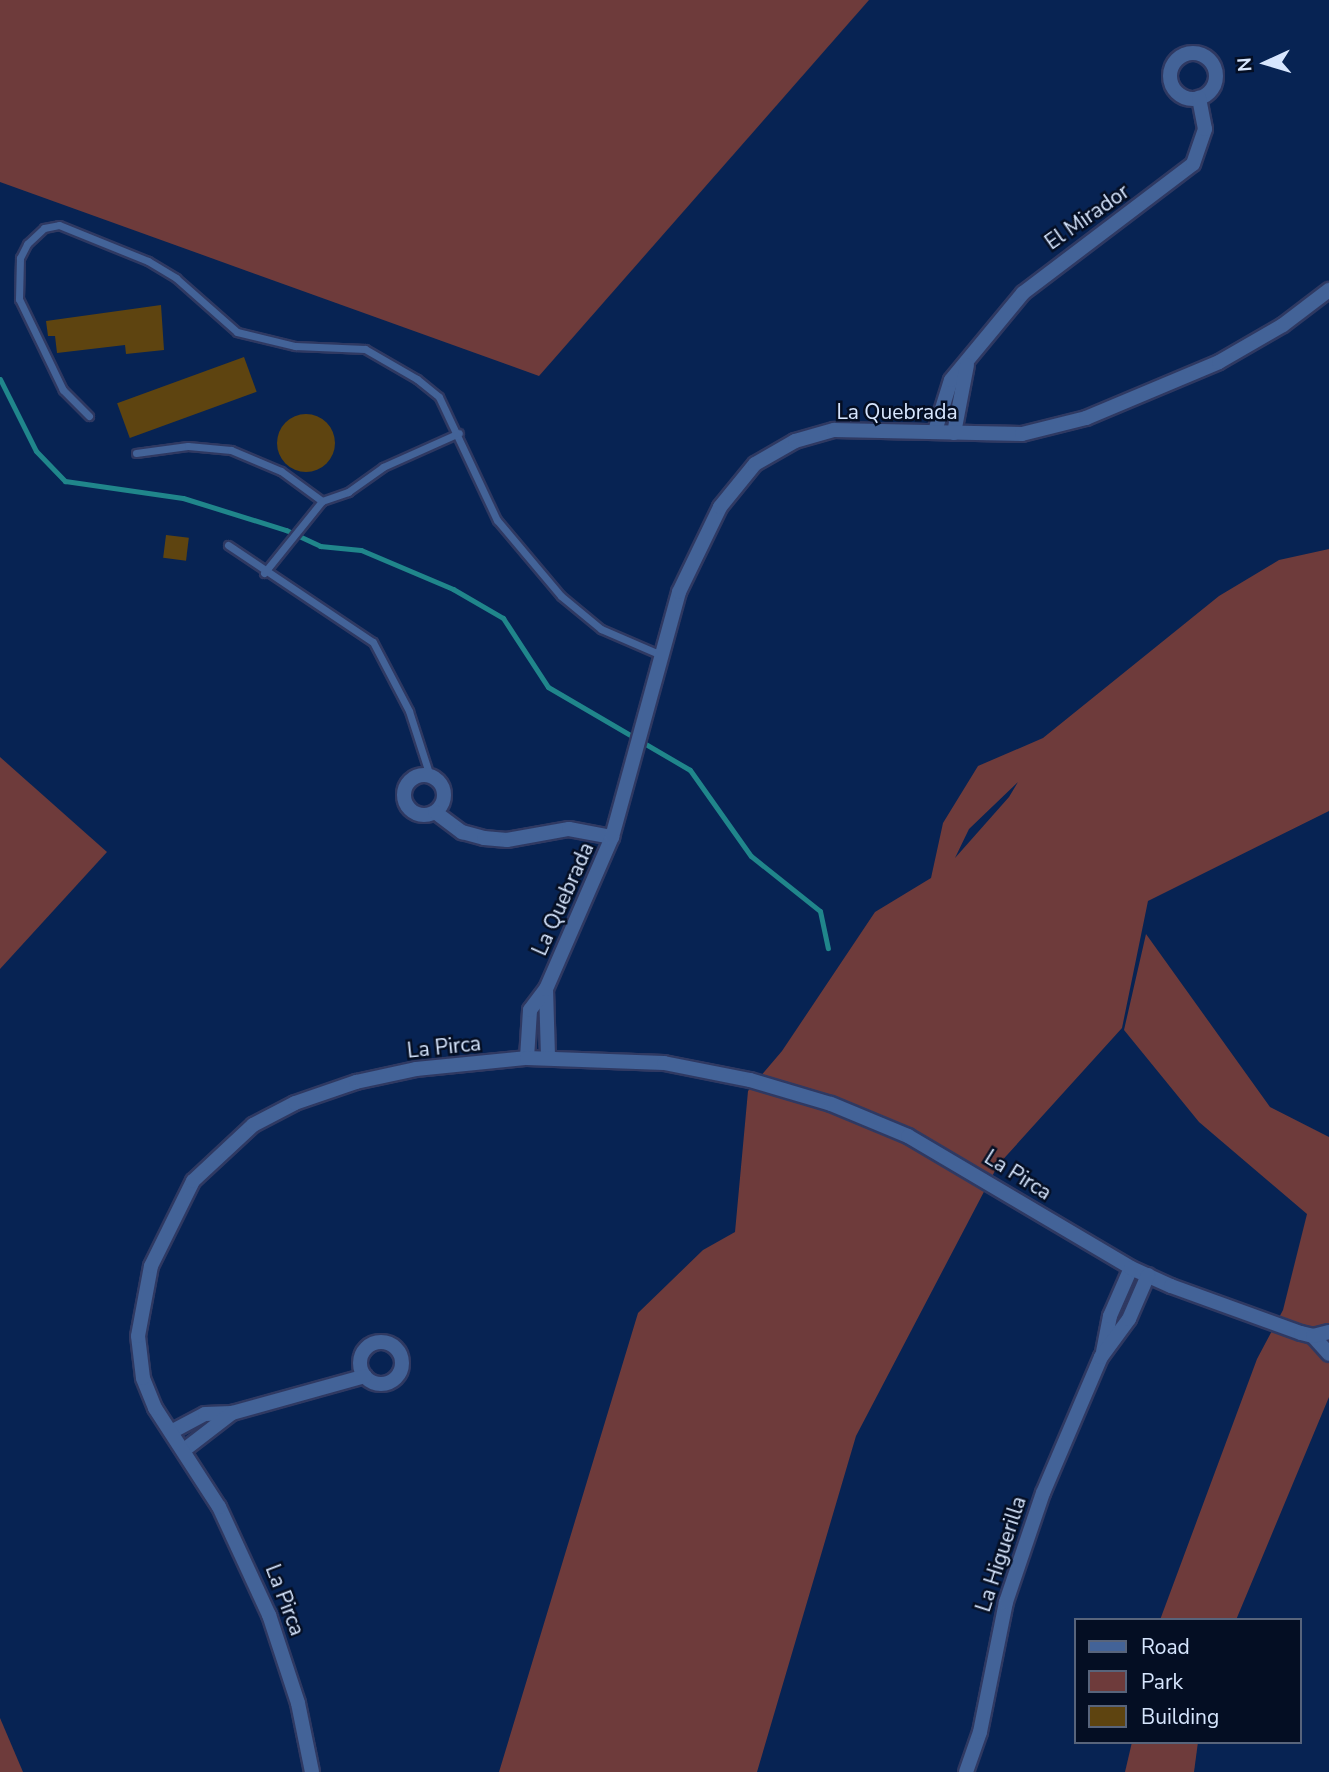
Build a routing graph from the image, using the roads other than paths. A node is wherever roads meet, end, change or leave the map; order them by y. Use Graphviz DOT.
graph roads {
  1 [pos="1199,98"];
  2 [pos="1329,290"];
  3 [pos="967,365"];
  4 [pos="89,416"];
  5 [pos="935,431"];
  6 [pos="954,432"];
  7 [pos="459,433"];
  8 [pos="136,453"];
  9 [pos="322,501"];
  10 [pos="228,545"];
  11 [pos="264,573"];
  12 [pos="659,654"];
  13 [pos="430,776"];
  14 [pos="435,812"];
  15 [pos="612,837"];
  16 [pos="546,989"];
  17 [pos="527,1058"];
  18 [pos="548,1058"];
  19 [pos="1131,1268"];
  20 [pos="1148,1275"];
  21 [pos="1329,1332"];
  22 [pos="1312,1336"];
  23 [pos="1329,1354"];
  24 [pos="1101,1357"];
  25 [pos="365,1376"];
  26 [pos="232,1413"];
  27 [pos="171,1432"];
  28 [pos="184,1450"];
  29 [pos="312,1772"];
  30 [pos="966,1772"];
  1 -- 3 [label="street, El Mirador"];
  2 -- 6 [label="street, La Quebrada"];
  3 -- 5 [label="street, El Mirador"];
  3 -- 6 [label="street, El Mirador"];
  4 -- 7 [label="lane"];
  5 -- 6 [label="street, La Quebrada"];
  5 -- 12 [label="street, La Quebrada"];
  7 -- 9 [label="lane"];
  7 -- 12 [label="lane"];
  8 -- 9 [label="lane"];
  9 -- 11 [label="lane"];
  10 -- 11 [label="lane"];
  11 -- 13 [label="lane"];
  12 -- 15 [label="street, La Quebrada"];
  13 -- 14 [label="street"];
  13 -- 14 [label="street"];
  14 -- 15 [label="street"];
  15 -- 16 [label="street, La Quebrada"];
  16 -- 17 [label="street, La Quebrada"];
  16 -- 18 [label="street, La Quebrada"];
  17 -- 18 [label="street, La Pirca"];
  17 -- 27 [label="street, La Pirca"];
  18 -- 19 [label="street, La Pirca"];
  19 -- 20 [label="street, La Pirca"];
  19 -- 24 [label="street, La Higuerilla"];
  20 -- 22 [label="street, La Pirca"];
  20 -- 24 [label="street, La Higuerilla"];
  21 -- 22 [label="street"];
  22 -- 23 [label="street, La Pirca"];
  24 -- 30 [label="street, La Higuerilla"];
  25 -- 26 [label="street"];
  26 -- 27 [label="street"];
  26 -- 28 [label="street"];
  27 -- 28 [label="street, La Pirca"];
  28 -- 29 [label="street, La Pirca"];
}
